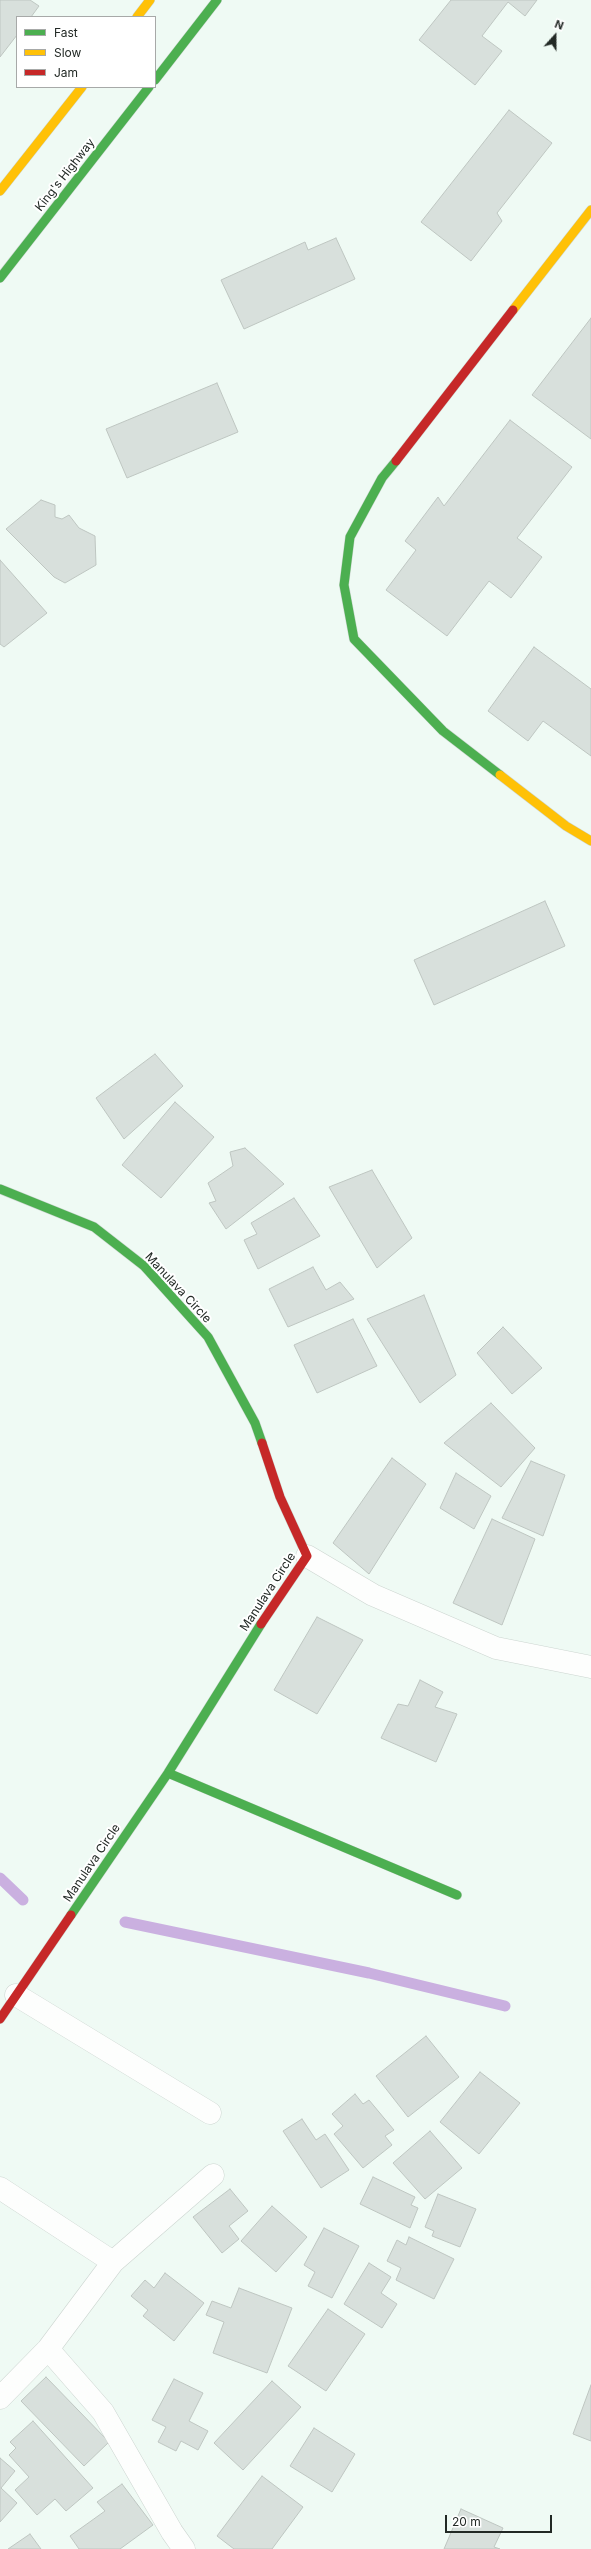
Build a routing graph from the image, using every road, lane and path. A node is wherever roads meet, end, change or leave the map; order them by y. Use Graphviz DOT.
graph roads {
  1 [pos="150,0"];
  2 [pos="217,0"];
  3 [pos="138,16"];
  4 [pos="156,79"];
  5 [pos="81,88"];
  6 [pos="148,88"];
  7 [pos="0,191"];
  8 [pos="591,210"];
  9 [pos="0,278"];
  10 [pos="591,841"];
  11 [pos="0,1189"];
  12 [pos="307,1556"];
  13 [pos="591,1667"];
  14 [pos="168,1773"];
  15 [pos="457,1895"];
  16 [pos="16,1995"];
  17 [pos="0,2019"];
  18 [pos="210,2113"];
  19 [pos="213,2175"];
  20 [pos="0,2188"];
  21 [pos="113,2262"];
  22 [pos="48,2349"];
  23 [pos="0,2398"];
  24 [pos="184,2549"];
  1 -- 3 [label="main road"];
  2 -- 4 [label="main road"];
  5 -- 7 [label="main road"];
  6 -- 9 [label="main road, King's Highway"];
  8 -- 10 [label="main road"];
  11 -- 12 [label="main road, Manulava Circle"];
  12 -- 13 [label="street"];
  12 -- 14 [label="main road, Manulava Circle"];
  14 -- 15 [label="main road"];
  14 -- 16 [label="main road, Manulava Circle"];
  16 -- 17 [label="main road, Manulava Circle"];
  16 -- 18 [label="street"];
  19 -- 21 [label="street"];
  20 -- 21 [label="street"];
  21 -- 22 [label="street"];
  22 -- 23 [label="street"];
  22 -- 24 [label="street"];
}
